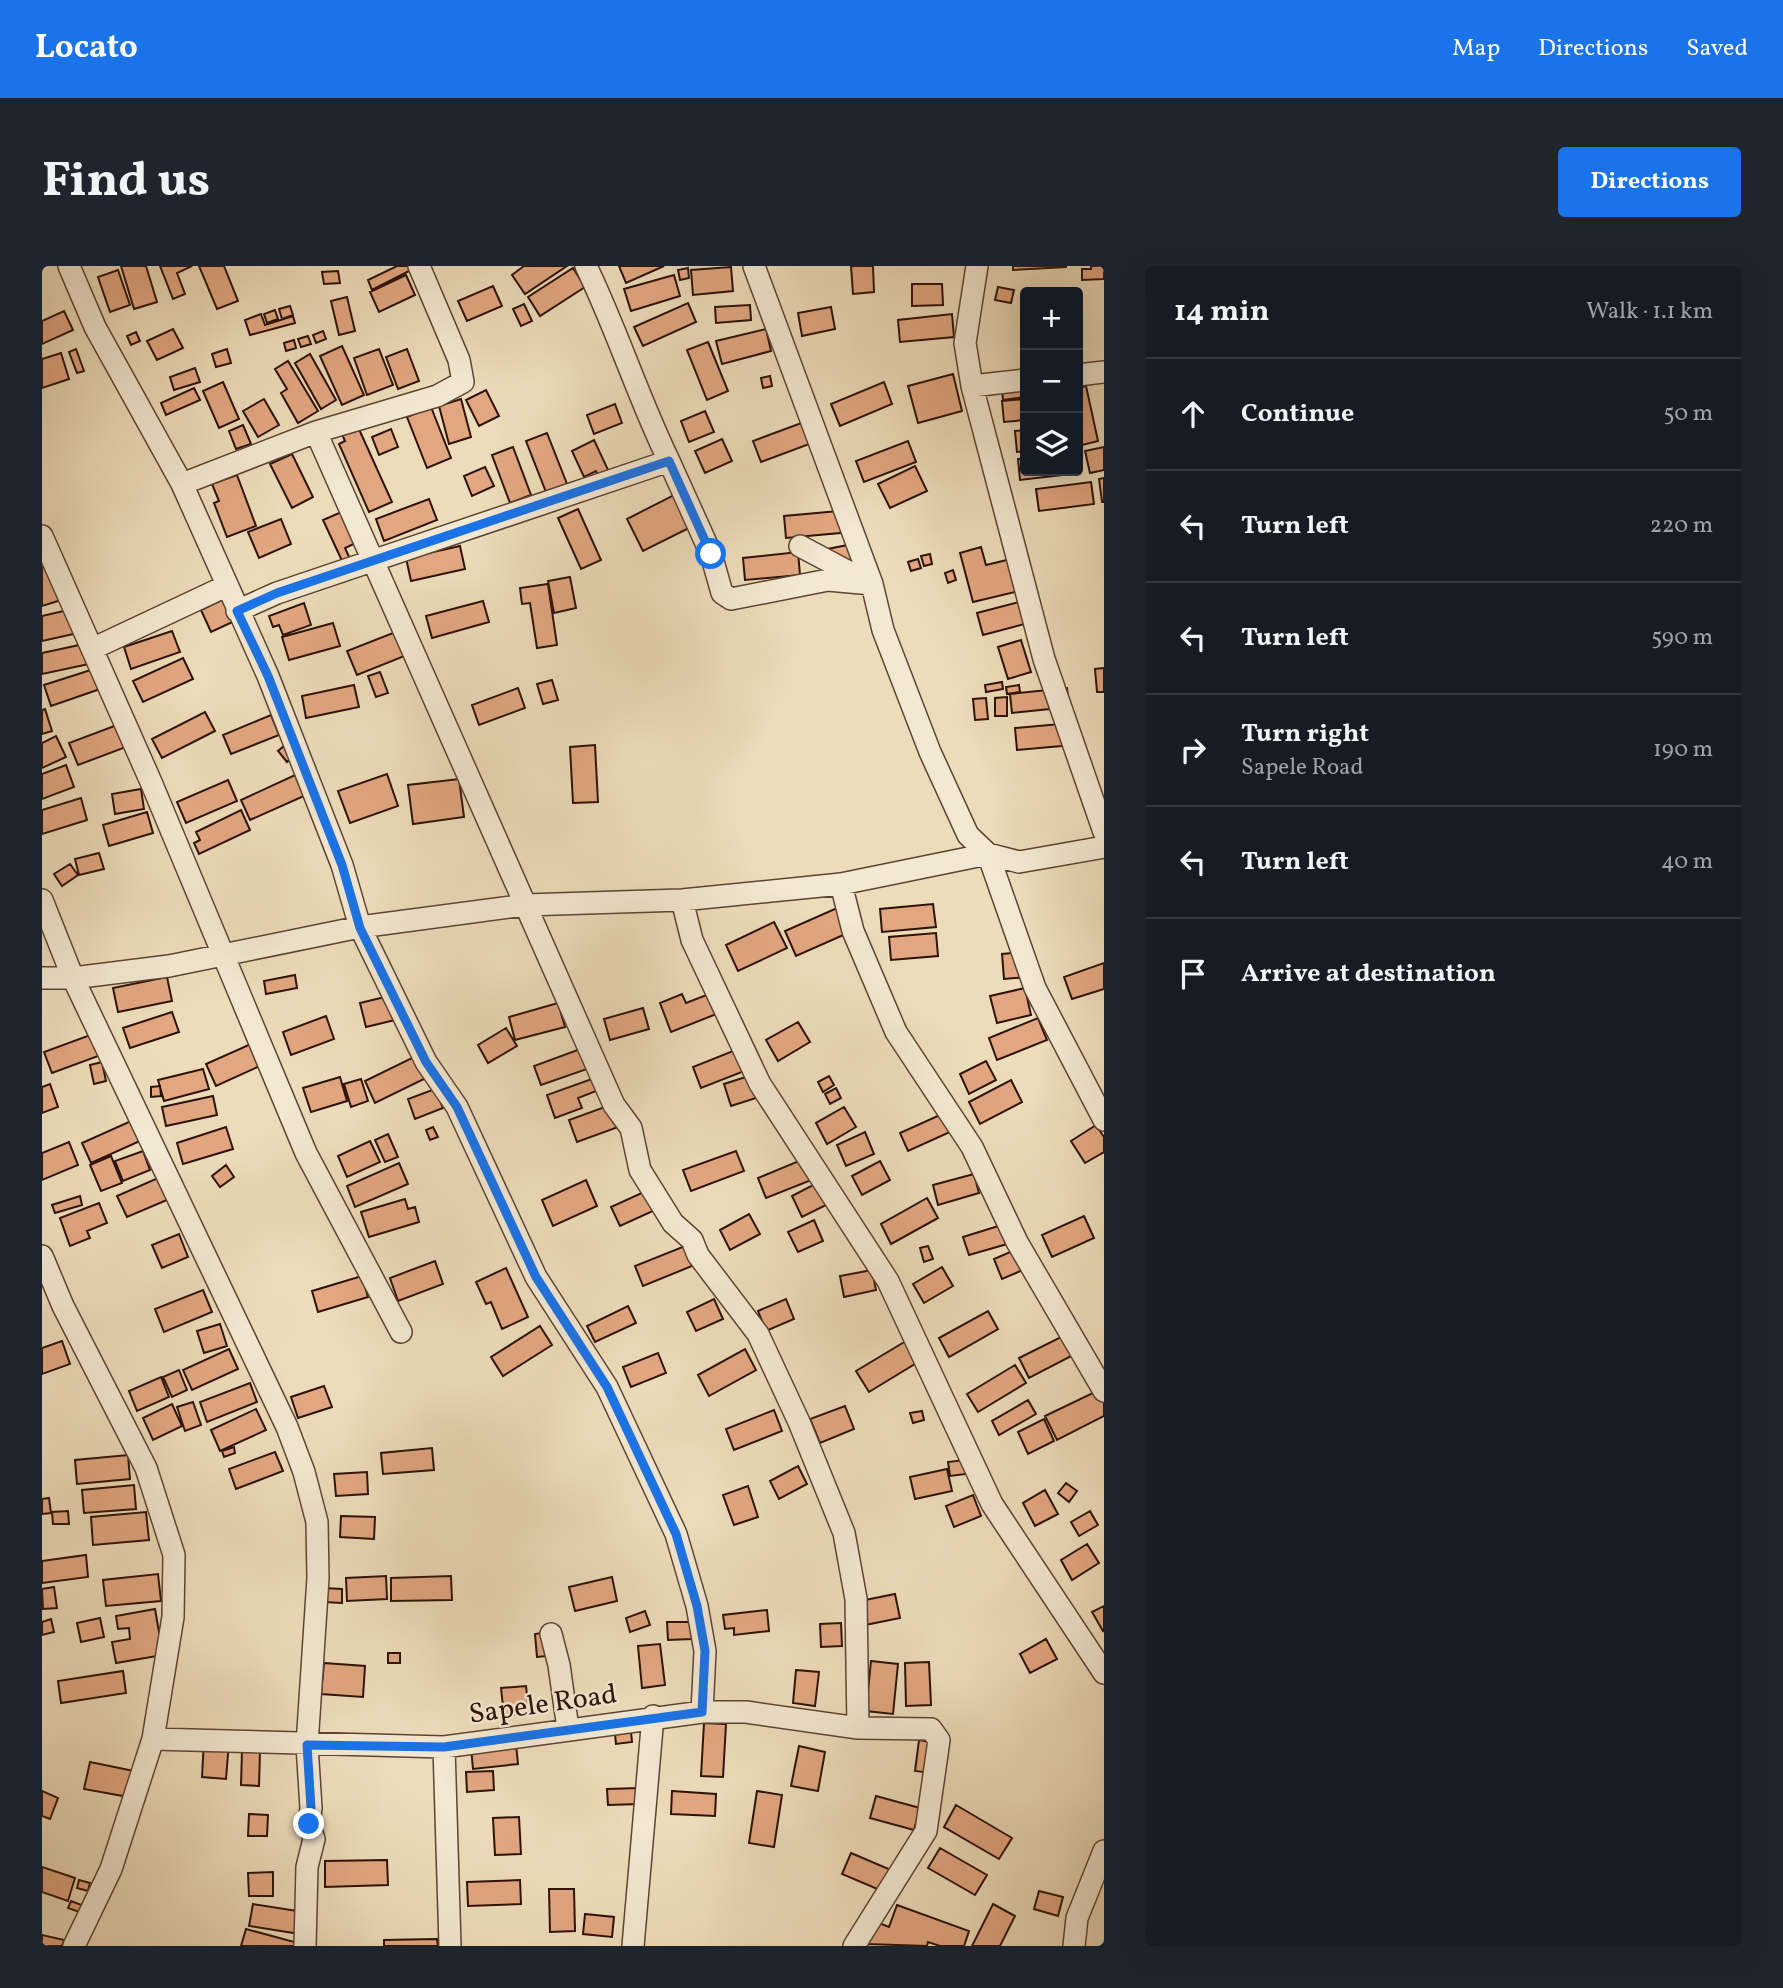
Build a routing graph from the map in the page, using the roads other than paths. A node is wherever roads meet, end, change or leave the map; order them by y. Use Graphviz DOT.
graph roads {
  1 [pos="69,266"];
  2 [pos="419,266"];
  3 [pos="586,266"];
  4 [pos="754,266"];
  5 [pos="977,266"];
  6 [pos="1104,372"];
  7 [pos="1083,374"];
  8 [pos="1020,381"];
  9 [pos="972,386"];
  10 [pos="316,432"];
  11 [pos="669,461"];
  12 [pos="182,484"];
  13 [pos="42,536"];
  14 [pos="800,546"];
  15 [pos="376,562"];
  16 [pos="872,584"];
  17 [pos="226,586"];
  18 [pos="237,611"];
  19 [pos="92,649"];
  20 [pos="1104,832"];
  21 [pos="1104,847"];
  22 [pos="988,854"];
  23 [pos="841,884"];
  24 [pos="42,900"];
  25 [pos="682,900"];
  26 [pos="525,905"];
  27 [pos="360,928"];
  28 [pos="222,958"];
  29 [pos="42,978"];
  30 [pos="74,978"];
  31 [pos="1104,1120"];
  32 [pos="42,1256"];
  33 [pos="401,1332"];
  34 [pos="1104,1391"];
  35 [pos="551,1634"];
  36 [pos="1104,1674"];
  37 [pos="702,1712"];
  38 [pos="653,1716"];
  39 [pos="859,1728"];
  40 [pos="568,1729"];
  41 [pos="153,1739"];
  42 [pos="307,1745"];
  43 [pos="444,1747"];
  44 [pos="1102,1860"];
  45 [pos="74,1946"];
  46 [pos="305,1946"];
  47 [pos="450,1946"];
  48 [pos="633,1946"];
  49 [pos="854,1946"];
  50 [pos="1074,1946"];
  1 -- 12 [label="street"];
  2 -- 10 [label="street"];
  3 -- 11 [label="street"];
  4 -- 16 [label="street"];
  5 -- 9 [label="street"];
  6 -- 7 [label="street"];
  8 -- 9 [label="street"];
  9 -- 20 [label="street"];
  10 -- 12 [label="street"];
  10 -- 15 [label="street"];
  11 -- 15 [label="street"];
  11 -- 16 [label="street"];
  12 -- 17 [label="street"];
  13 -- 19 [label="street"];
  14 -- 16 [label="street"];
  15 -- 18 [label="street"];
  15 -- 26 [label="street"];
  16 -- 22 [label="street"];
  17 -- 18 [label="street"];
  17 -- 19 [label="street"];
  18 -- 27 [label="street"];
  19 -- 28 [label="street"];
  21 -- 22 [label="street"];
  22 -- 23 [label="street"];
  22 -- 31 [label="street"];
  23 -- 25 [label="street"];
  23 -- 34 [label="street"];
  24 -- 30 [label="street"];
  25 -- 26 [label="street"];
  25 -- 36 [label="street"];
  26 -- 27 [label="street"];
  26 -- 39 [label="street"];
  27 -- 28 [label="street"];
  27 -- 37 [label="street"];
  28 -- 30 [label="street"];
  28 -- 33 [label="street"];
  29 -- 30 [label="street"];
  30 -- 42 [label="street"];
  32 -- 41 [label="street"];
  35 -- 40 [label="street"];
  37 -- 38 [label="street, Sapele Road"];
  37 -- 39 [label="street, Sapele Road"];
  38 -- 40 [label="street, Sapele Road"];
  38 -- 48 [label="street"];
  39 -- 49 [label="street, Sapele Road"];
  40 -- 43 [label="street, Sapele Road"];
  41 -- 42 [label="street, Sapele Road"];
  41 -- 45 [label="street"];
  42 -- 43 [label="street, Sapele Road"];
  42 -- 46 [label="street"];
  43 -- 47 [label="street"];
  44 -- 50 [label="street"];
}
